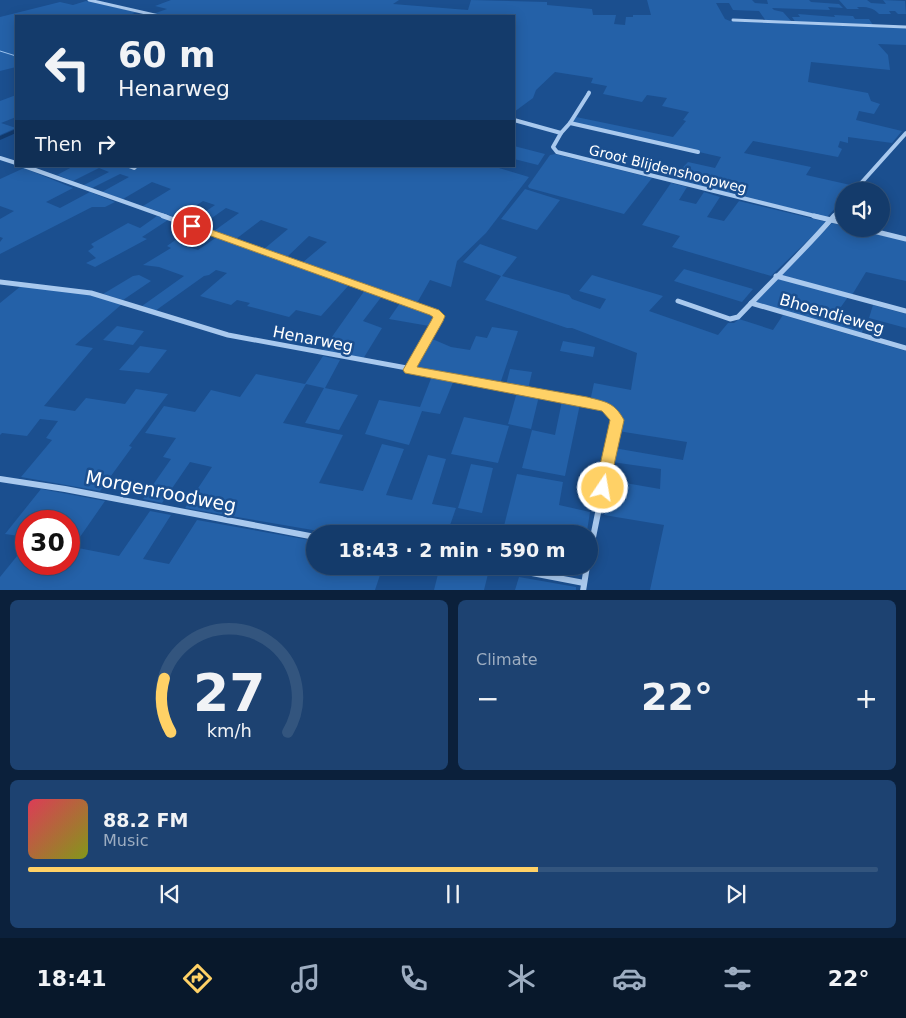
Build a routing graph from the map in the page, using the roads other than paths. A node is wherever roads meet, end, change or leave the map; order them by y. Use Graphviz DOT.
graph roads {
  1 [pos="89,0"];
  2 [pos="154,15"];
  3 [pos="733,20"];
  4 [pos="906,27"];
  5 [pos="589,92"];
  6 [pos="515,120"];
  7 [pos="570,123"];
  8 [pos="561,133"];
  9 [pos="906,133"];
  10 [pos="698,152"];
  11 [pos="0,158"];
  12 [pos="15,164"];
  13 [pos="27,167"];
  14 [pos="862,182"];
  15 [pos="835,215"];
  16 [pos="831,220"];
  17 [pos="835,221"];
  18 [pos="890,235"];
  19 [pos="906,239"];
  20 [pos="776,276"];
  21 [pos="0,282"];
  22 [pos="678,302"];
  23 [pos="750,303"];
  24 [pos="906,311"];
  25 [pos="906,348"];
  26 [pos="409,370"];
  27 [pos="0,480"];
  28 [pos="596,525"];
  29 [pos="306,535"];
  30 [pos="533,575"];
  31 [pos="583,587"];
  1 -- 2 [label="street"];
  3 -- 4 [label="street"];
  5 -- 7 [label="street"];
  6 -- 8 [label="street"];
  7 -- 8 [label="street"];
  7 -- 10 [label="street"];
  8 -- 16 [label="street, Groot Blijdenshoopweg"];
  9 -- 14 [label="street"];
  11 -- 12 [label="street"];
  13 -- 26 [label="street"];
  15 -- 16 [label="street"];
  16 -- 17 [label="street, Groot Blijdenshoopweg"];
  16 -- 20 [label="street"];
  18 -- 19 [label="street"];
  20 -- 23 [label="street"];
  20 -- 24 [label="street"];
  21 -- 26 [label="street, Henarweg"];
  22 -- 23 [label="street"];
  23 -- 25 [label="street, Bhoendieweg"];
  26 -- 28 [label="street, Henarweg"];
  27 -- 29 [label="street, Morgenroodweg"];
  30 -- 31 [label="street"];
}
